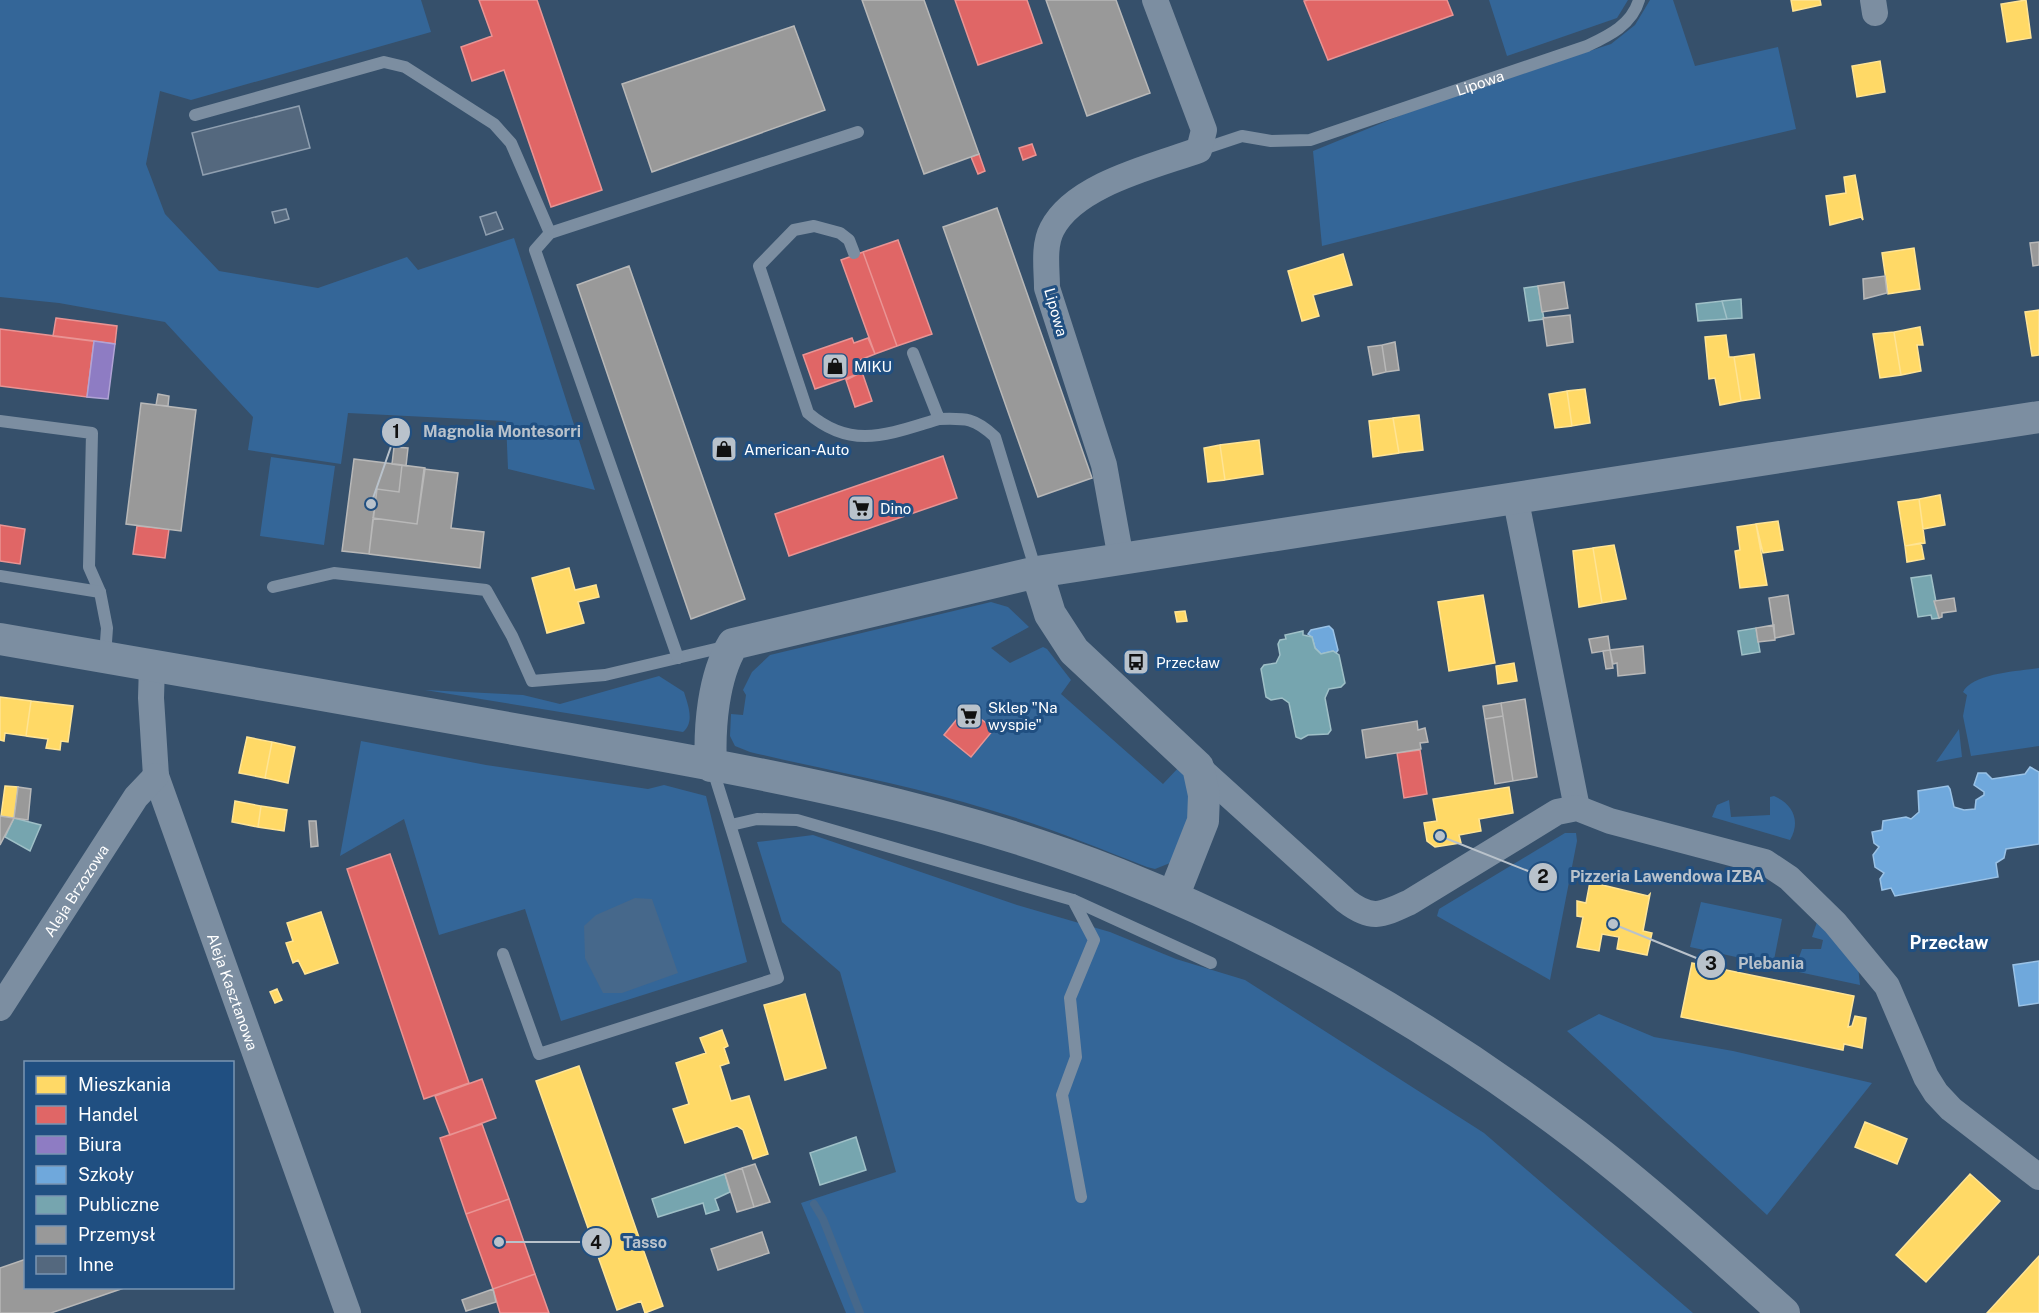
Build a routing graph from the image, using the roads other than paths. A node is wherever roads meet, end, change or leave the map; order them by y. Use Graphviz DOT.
graph roads {
  1 [pos="1155,0"];
  2 [pos="1639,0"];
  3 [pos="195,115"];
  4 [pos="858,132"];
  5 [pos="1199,150"];
  6 [pos="550,233"];
  7 [pos="854,253"];
  8 [pos="913,353"];
  9 [pos="2039,417"];
  10 [pos="939,419"];
  11 [pos="0,421"];
  12 [pos="1515,496"];
  13 [pos="1121,559"];
  14 [pos="1037,572"];
  15 [pos="0,576"];
  16 [pos="273,587"];
  17 [pos="100,592"];
  18 [pos="0,639"];
  19 [pos="733,645"];
  20 [pos="105,657"];
  21 [pos="678,658"];
  22 [pos="152,665"];
  23 [pos="711,766"];
  24 [pos="1198,767"];
  25 [pos="156,776"];
  26 [pos="1577,808"];
  27 [pos="731,825"];
  28 [pos="1173,897"];
  29 [pos="1073,900"];
  30 [pos="503,954"];
  31 [pos="1211,963"];
  32 [pos="0,1008"];
  33 [pos="2039,1177"];
  34 [pos="1081,1197"];
  35 [pos="348,1313"];
  36 [pos="1784,1313"];
  1 -- 5 [label="street"];
  2 -- 5 [label="lane, Lipowa"];
  3 -- 6 [label="lane"];
  4 -- 6 [label="lane"];
  5 -- 13 [label="street, Lipowa"];
  6 -- 21 [label="lane"];
  7 -- 10 [label="lane"];
  8 -- 10 [label="lane"];
  9 -- 12 [label="street"];
  10 -- 14 [label="lane"];
  11 -- 17 [label="lane"];
  12 -- 13 [label="street"];
  12 -- 26 [label="street"];
  13 -- 14 [label="street"];
  14 -- 19 [label="street"];
  14 -- 24 [label="street"];
  15 -- 17 [label="lane"];
  16 -- 21 [label="lane"];
  17 -- 20 [label="lane"];
  18 -- 20 [label="street"];
  19 -- 21 [label="lane"];
  19 -- 23 [label="street"];
  20 -- 22 [label="street"];
  22 -- 23 [label="street"];
  22 -- 25 [label="street, Aleja Kasztanowa"];
  23 -- 27 [label="lane"];
  23 -- 28 [label="street"];
  24 -- 26 [label="street"];
  24 -- 28 [label="street"];
  25 -- 32 [label="street, Aleja Brzozowa"];
  25 -- 35 [label="street, Aleja Kasztanowa"];
  26 -- 33 [label="street"];
  27 -- 29 [label="lane"];
  27 -- 30 [label="lane"];
  28 -- 36 [label="street"];
  29 -- 31 [label="lane"];
  29 -- 34 [label="lane"];
}
